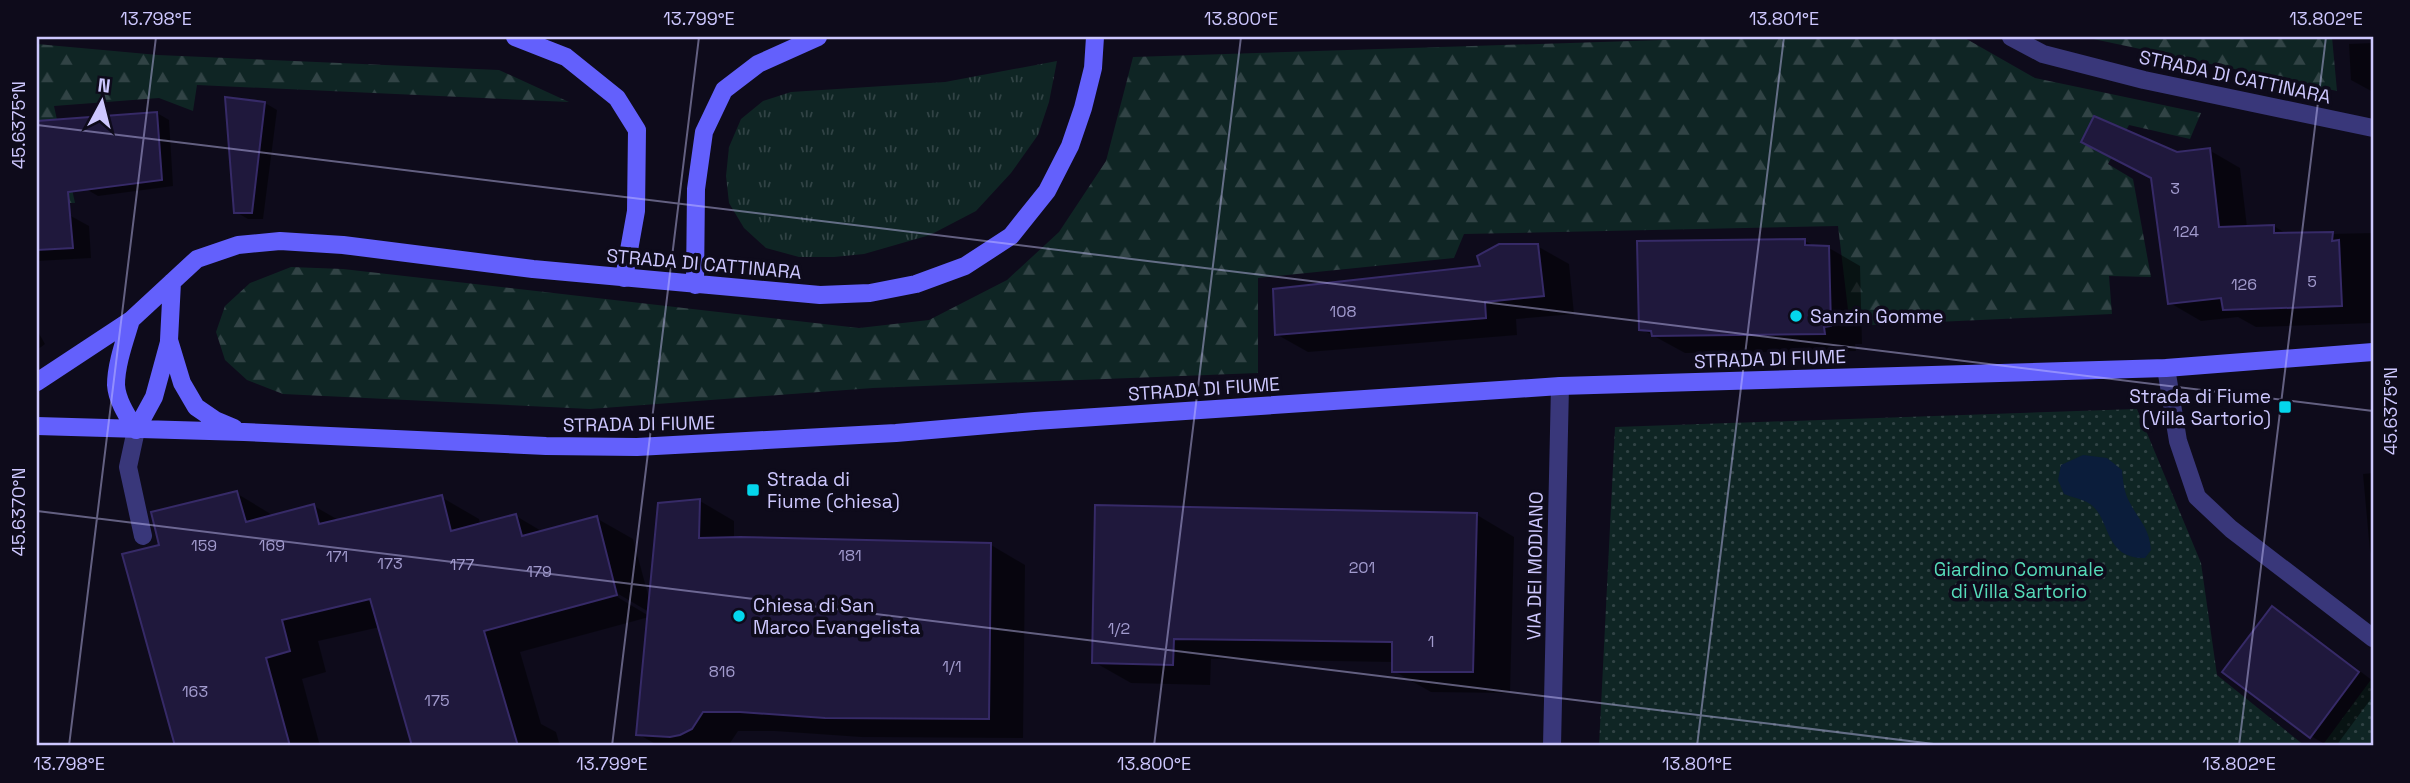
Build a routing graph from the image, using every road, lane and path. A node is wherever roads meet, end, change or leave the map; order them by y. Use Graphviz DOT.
graph roads {
  1 [pos="515,37"];
  2 [pos="818,37"];
  3 [pos="1095,37"];
  4 [pos="2011,37"];
  5 [pos="2373,128"];
  6 [pos="624,278"];
  7 [pos="172,282"];
  8 [pos="695,285"];
  9 [pos="131,320"];
  10 [pos="169,340"];
  11 [pos="2373,352"];
  12 [pos="2166,368"];
  13 [pos="37,382"];
  14 [pos="1560,386"];
  15 [pos="37,426"];
  16 [pos="136,430"];
  17 [pos="244,432"];
  18 [pos="143,536"];
  19 [pos="2373,638"];
  20 [pos="1552,746"];
  1 -- 6 [label="main road"];
  2 -- 8 [label="main road"];
  3 -- 8 [label="main road, STRADA DI CATTINARA"];
  4 -- 5 [label="street, STRADA DI CATTINARA"];
  6 -- 7 [label="main road, STRADA DI CATTINARA"];
  6 -- 8 [label="main road, STRADA DI CATTINARA"];
  7 -- 9 [label="main road, STRADA DI CATTINARA"];
  7 -- 10 [label="main road"];
  9 -- 13 [label="main road, STRADA DI CATTINARA"];
  9 -- 16 [label="main road"];
  10 -- 16 [label="main road"];
  10 -- 17 [label="main road"];
  11 -- 12 [label="main road, STRADA DI FIUME"];
  12 -- 14 [label="main road, STRADA DI FIUME"];
  12 -- 19 [label="street"];
  14 -- 17 [label="main road, STRADA DI FIUME"];
  14 -- 20 [label="street, VIA DEI MODIANO"];
  15 -- 16 [label="main road, STRADA DI FIUME"];
  16 -- 17 [label="main road, STRADA DI FIUME"];
  16 -- 18 [label="street"];
}
